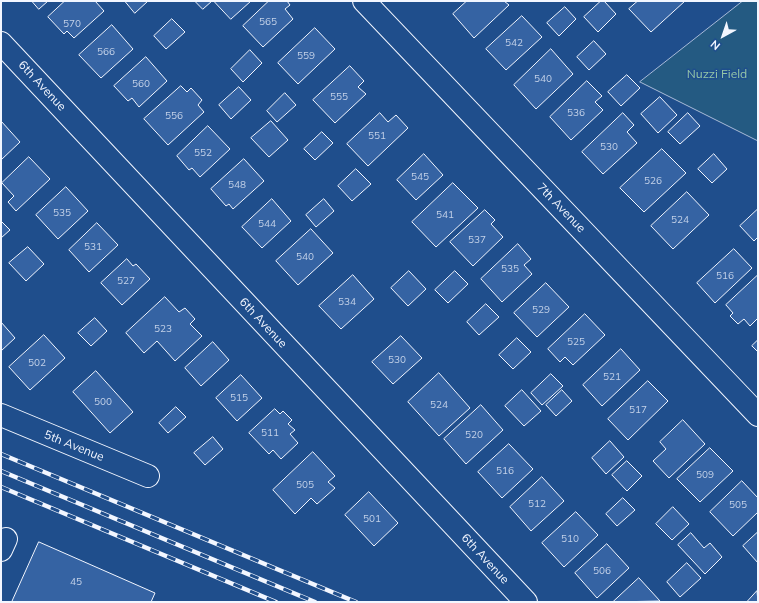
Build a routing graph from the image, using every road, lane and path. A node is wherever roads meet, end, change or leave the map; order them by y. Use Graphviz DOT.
graph roads {
  1 [pos="364,1"];
  2 [pos="1,43"];
  3 [pos="758,415"];
  4 [pos="1,416"];
  5 [pos="148,476"];
  6 [pos="526,602"];
  1 -- 3 [label="street, 7th Avenue"];
  2 -- 6 [label="street, 6th Avenue"];
  4 -- 5 [label="street, 5th Avenue"];
}
